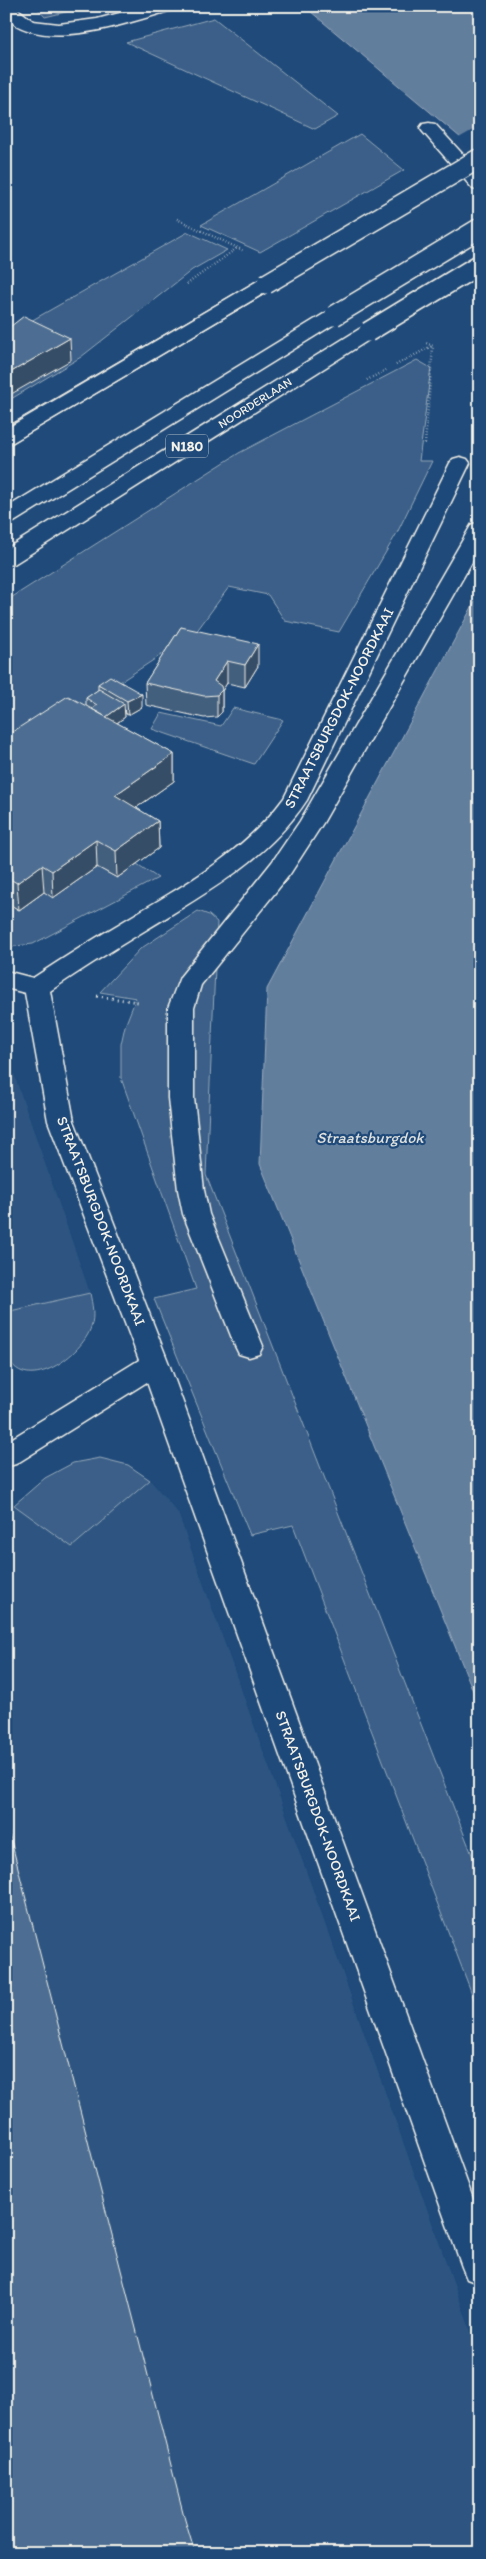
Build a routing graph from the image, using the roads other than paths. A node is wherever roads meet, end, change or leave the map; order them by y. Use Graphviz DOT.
graph roads {
  1 [pos="167,6"];
  2 [pos="6,8"];
  3 [pos="27,25"];
  4 [pos="6,35"];
  5 [pos="429,128"];
  6 [pos="480,158"];
  7 [pos="480,185"];
  8 [pos="480,228"];
  9 [pos="480,264"];
  10 [pos="6,438"];
  11 [pos="460,462"];
  12 [pos="6,517"];
  13 [pos="480,529"];
  14 [pos="6,559"];
  15 [pos="6,979"];
  16 [pos="37,988"];
  17 [pos="249,1346"];
  18 [pos="155,1364"];
  19 [pos="6,1456"];
  20 [pos="480,2267"];
  1 -- 3 [label="street"];
  2 -- 3 [label="street"];
  3 -- 4 [label="street"];
  5 -- 7 [label="street"];
  6 -- 10 [label="street, bridge"];
  8 -- 12 [label="street, N180, bridge"];
  9 -- 14 [label="street, NOORDERLAAN / N180, bridge"];
  11 -- 16 [label="street, STRAATSBURGDOK-NOORDKAAI"];
  13 -- 17 [label="street"];
  15 -- 16 [label="street"];
  16 -- 18 [label="street, STRAATSBURGDOK-NOORDKAAI"];
  18 -- 19 [label="street"];
  18 -- 20 [label="street, STRAATSBURGDOK-NOORDKAAI"];
}
